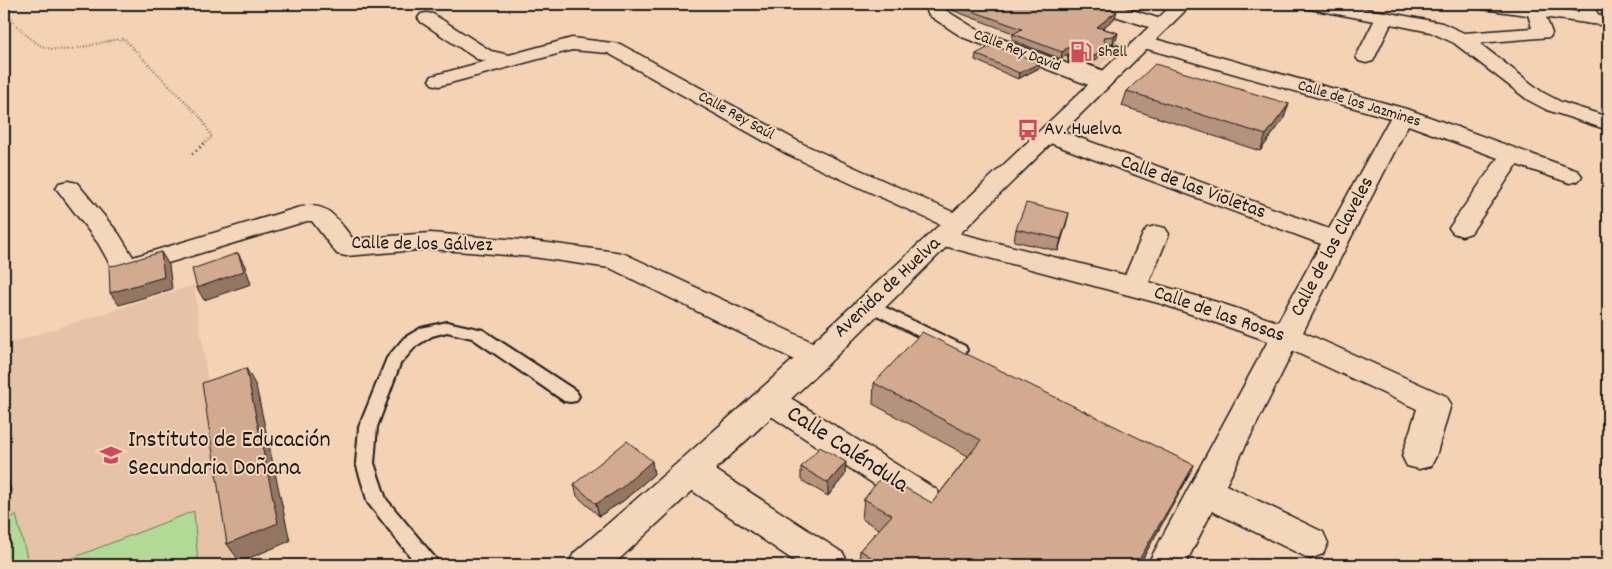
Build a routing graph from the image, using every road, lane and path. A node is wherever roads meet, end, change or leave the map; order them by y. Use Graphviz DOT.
graph roads {
  1 [pos="1096,4"];
  2 [pos="1183,4"];
  3 [pos="1310,4"];
  4 [pos="1483,4"];
  5 [pos="1536,11"];
  6 [pos="936,12"];
  7 [pos="4,15"];
  8 [pos="1595,15"];
  9 [pos="427,18"];
  10 [pos="1385,18"];
  11 [pos="1461,39"];
  12 [pos="1136,42"];
  13 [pos="1366,56"];
  14 [pos="1074,57"];
  15 [pos="510,60"];
  16 [pos="1104,79"];
  17 [pos="439,80"];
  18 [pos="1402,115"];
  19 [pos="1608,124"];
  20 [pos="1050,135"];
  21 [pos="192,154"];
  22 [pos="1512,155"];
  23 [pos="1570,176"];
  24 [pos="68,188"];
  25 [pos="1462,228"];
  26 [pos="949,230"];
  27 [pos="1156,234"];
  28 [pos="1337,241"];
  29 [pos="1133,287"];
  30 [pos="870,305"];
  31 [pos="1286,337"];
  32 [pos="816,357"];
  33 [pos="976,359"];
  34 [pos="570,396"];
  35 [pos="770,400"];
  36 [pos="1419,456"];
  37 [pos="694,473"];
  38 [pos="1205,492"];
  39 [pos="925,500"];
  40 [pos="1310,543"];
  41 [pos="429,565"];
  42 [pos="587,565"];
  43 [pos="830,565"];
  44 [pos="1167,565"];
  1 -- 12 [label="street, Calle de los Jazmines"];
  2 -- 12 [label="street, Avenida de Huelva"];
  3 -- 10 [label="street"];
  4 -- 5 [label="street"];
  5 -- 8 [label="street"];
  5 -- 11 [label="street"];
  6 -- 16 [label="street, Calle Rey David"];
  7 -- 21 [label="path"];
  9 -- 15 [label="street, Calle Rey Saúl"];
  10 -- 11 [label="street"];
  10 -- 13 [label="street"];
  11 -- 19 [label="street"];
  12 -- 16 [label="street, Avenida de Huelva"];
  12 -- 18 [label="street, Calle de los Jazmines"];
  14 -- 16 [label="lane"];
  15 -- 17 [label="street, Calle Rey Saúl"];
  15 -- 26 [label="street, Calle Rey Saúl"];
  16 -- 20 [label="street, Avenida de Huelva"];
  18 -- 22 [label="street, Calle de los Jazmines"];
  18 -- 28 [label="street, Calle de los Claveles"];
  20 -- 26 [label="street, Avenida de Huelva"];
  20 -- 28 [label="street, Calle de las Violetas"];
  22 -- 23 [label="street, Calle de los Jazmines"];
  22 -- 25 [label="street"];
  24 -- 32 [label="street, Calle de los Gálvez"];
  26 -- 29 [label="street, Calle de las Rosas"];
  26 -- 30 [label="street, Avenida de Huelva"];
  27 -- 29 [label="street"];
  28 -- 31 [label="street, Calle de los Claveles"];
  29 -- 31 [label="street, Calle de las Rosas"];
  30 -- 32 [label="street, Avenida de Huelva"];
  30 -- 33 [label="lane"];
  31 -- 36 [label="street, Calle de las Rosas"];
  31 -- 38 [label="street, Calle de los Claveles"];
  32 -- 35 [label="street, Avenida de Huelva"];
  34 -- 41 [label="lane"];
  35 -- 37 [label="street, Avenida de Huelva"];
  35 -- 39 [label="street, Calle Caléndula"];
  37 -- 42 [label="street, Avenida de Huelva"];
  37 -- 43 [label="street"];
  38 -- 40 [label="street"];
  38 -- 44 [label="street, Calle de los Claveles"];
}
